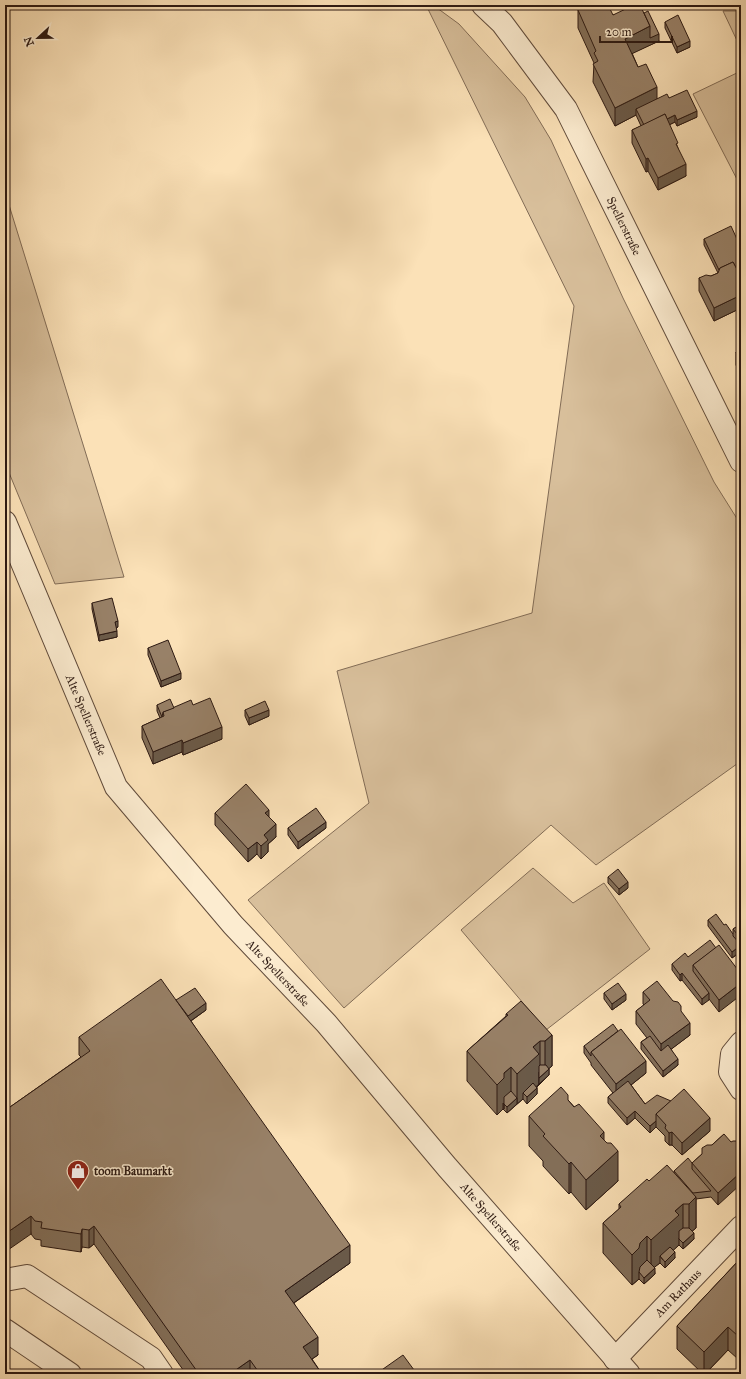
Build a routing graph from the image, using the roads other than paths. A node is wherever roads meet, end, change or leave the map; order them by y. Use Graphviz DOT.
graph roads {
  1 [pos="483,5"];
  2 [pos="741,461"];
  3 [pos="5,522"];
  4 [pos="741,1043"];
  5 [pos="741,1089"];
  6 [pos="741,1227"];
  7 [pos="5,1280"];
  8 [pos="5,1330"];
  9 [pos="622,1366"];
  10 [pos="70,1374"];
  11 [pos="162,1374"];
  1 -- 2 [label="street, Spellerstraße"];
  3 -- 9 [label="street, Alte Spellerstraße"];
  4 -- 5 [label="street"];
  6 -- 9 [label="street, Am Rathaus"];
  7 -- 11 [label="street"];
  8 -- 10 [label="street"];
}
